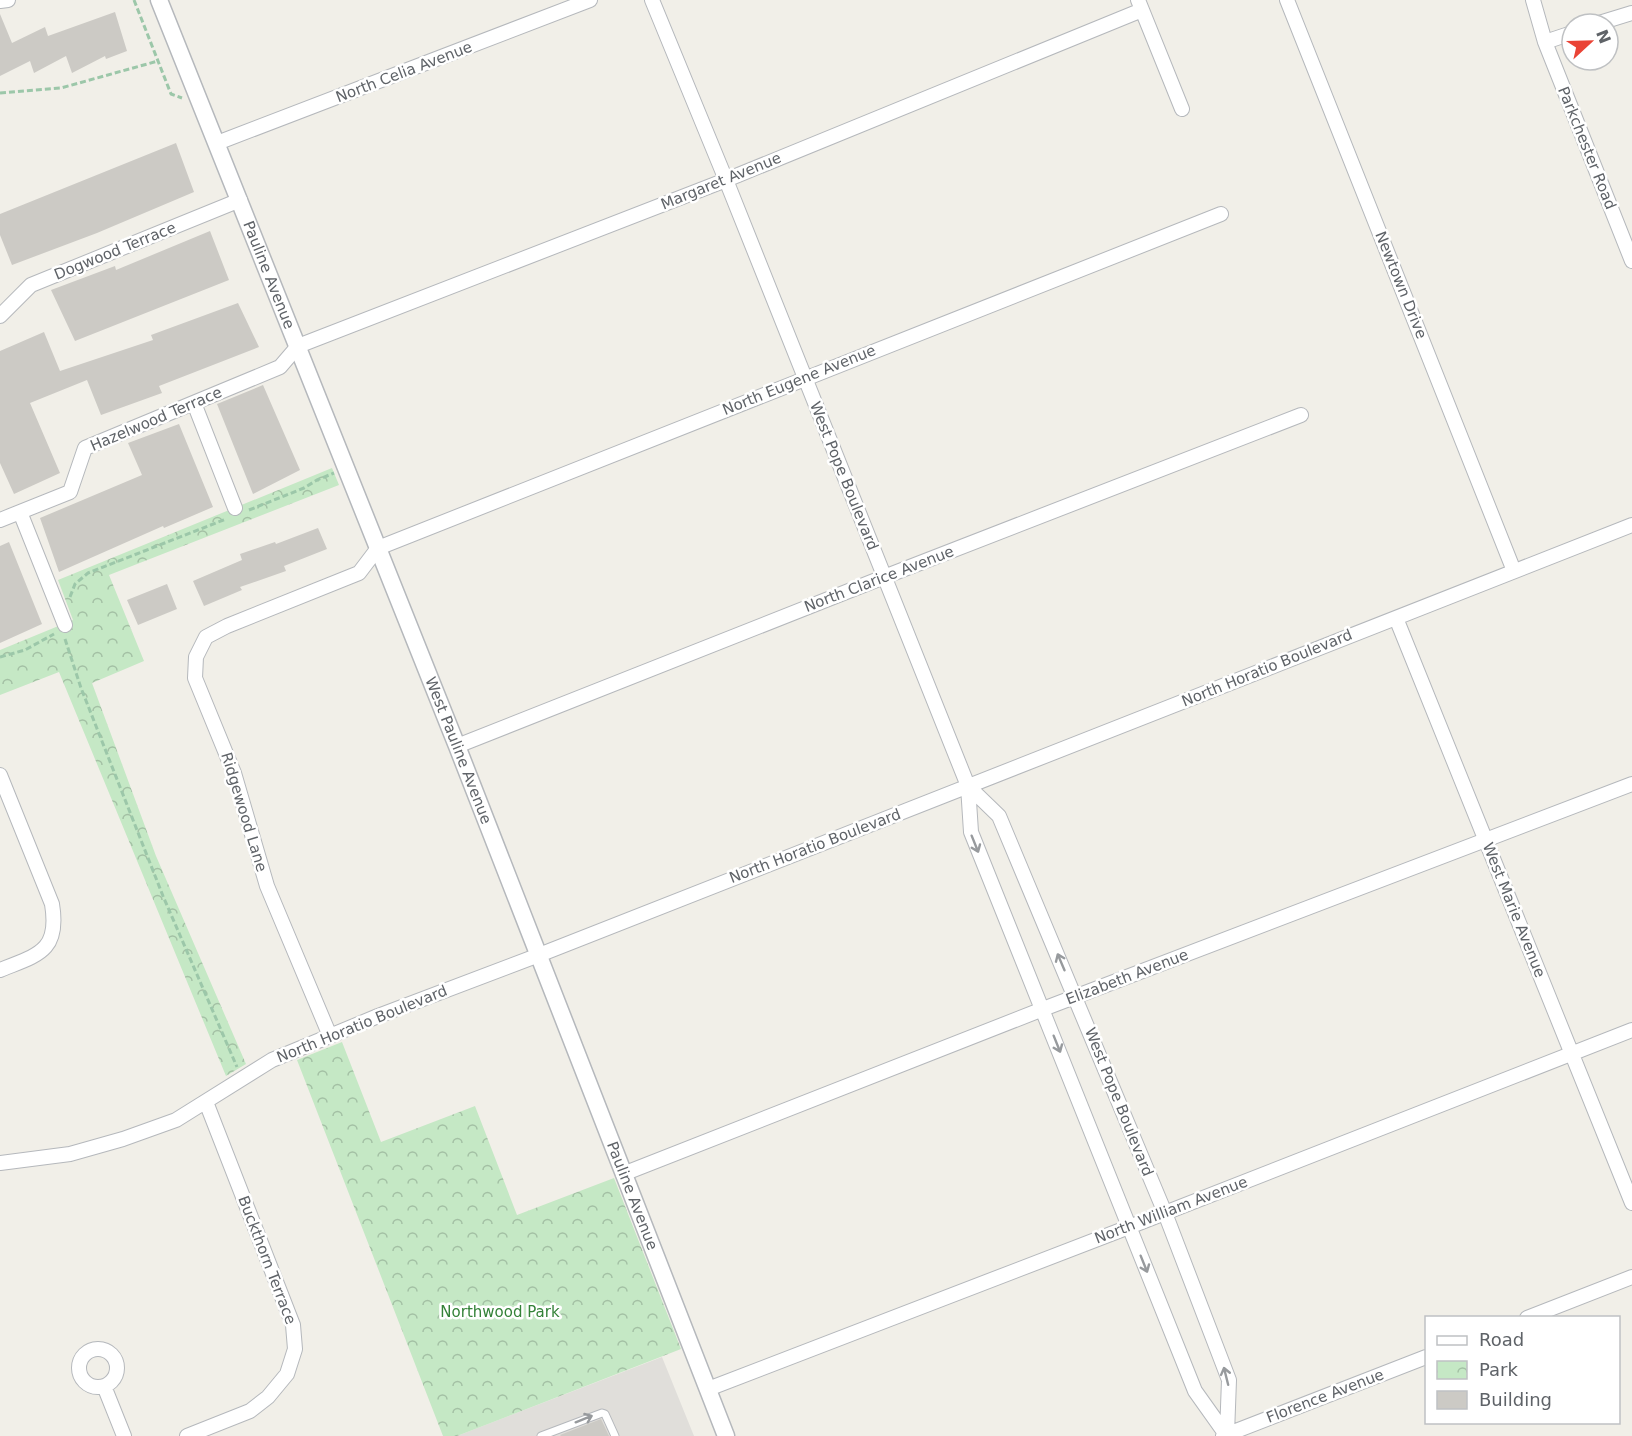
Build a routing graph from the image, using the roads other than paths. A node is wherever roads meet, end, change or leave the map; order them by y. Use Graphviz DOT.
graph roads {
  1 [pos="9,0"];
  2 [pos="159,0"];
  3 [pos="590,0"];
  4 [pos="652,0"];
  5 [pos="1287,0"];
  6 [pos="1533,0"];
  7 [pos="0,1"];
  8 [pos="1140,5"];
  9 [pos="1560,37"];
  10 [pos="1545,42"];
  11 [pos="1182,109"];
  12 [pos="217,143"];
  13 [pos="726,180"];
  14 [pos="240,200"];
  15 [pos="1221,214"];
  16 [pos="1629,244"];
  17 [pos="1632,261"];
  18 [pos="0,316"];
  19 [pos="298,346"];
  20 [pos="805,378"];
  21 [pos="194,403"];
  22 [pos="1301,415"];
  23 [pos="20,512"];
  24 [pos="234,513"];
  25 [pos="0,520"];
  26 [pos="1632,525"];
  27 [pos="378,548"];
  28 [pos="1514,571"];
  29 [pos="884,577"];
  30 [pos="1396,618"];
  31 [pos="65,626"];
  32 [pos="457,746"];
  33 [pos="0,775"];
  34 [pos="1632,784"];
  35 [pos="968,786"];
  36 [pos="1486,841"];
  37 [pos="539,954"];
  38 [pos="0,970"];
  39 [pos="1076,997"];
  40 [pos="1043,1009"];
  41 [pos="1632,1030"];
  42 [pos="330,1036"];
  43 [pos="1572,1053"];
  44 [pos="207,1102"];
  45 [pos="0,1163"];
  46 [pos="623,1174"];
  47 [pos="1632,1203"];
  48 [pos="1165,1213"];
  49 [pos="1129,1227"];
  50 [pos="1632,1277"];
  51 [pos="1530,1316"];
  52 [pos="1425,1357"];
  53 [pos="104,1386"];
  54 [pos="708,1389"];
  55 [pos="1226,1435"];
  56 [pos="124,1436"];
  57 [pos="187,1436"];
  58 [pos="541,1436"];
  59 [pos="615,1436"];
  60 [pos="726,1436"];
  1 -- 7 [label="street"];
  2 -- 12 [label="street, Pauline Avenue"];
  3 -- 12 [label="street, North Celia Avenue"];
  4 -- 13 [label="street, West Pope Boulevard"];
  5 -- 28 [label="street, Newtown Drive"];
  6 -- 10 [label="street, Parkchester Road"];
  8 -- 11 [label="street"];
  8 -- 13 [label="street, Margaret Avenue"];
  9 -- 10 [label="street"];
  10 -- 16 [label="street, Parkchester Road"];
  12 -- 14 [label="street, Pauline Avenue"];
  13 -- 19 [label="street, Margaret Avenue"];
  13 -- 20 [label="street, West Pope Boulevard"];
  14 -- 18 [label="street, Dogwood Terrace"];
  14 -- 19 [label="street, Pauline Avenue"];
  15 -- 20 [label="street, North Eugene Avenue"];
  16 -- 17 [label="street, Parkchester Road"];
  19 -- 21 [label="street, Hazelwood Terrace"];
  19 -- 27 [label="street, Pauline Avenue"];
  20 -- 27 [label="street, North Eugene Avenue"];
  20 -- 29 [label="street, West Pope Boulevard"];
  21 -- 23 [label="street, Hazelwood Terrace"];
  21 -- 24 [label="street"];
  22 -- 29 [label="street, North Clarice Avenue"];
  23 -- 25 [label="street, Hazelwood Terrace"];
  23 -- 31 [label="street"];
  26 -- 28 [label="street, North Horatio Boulevard"];
  27 -- 32 [label="street, West Pauline Avenue"];
  27 -- 42 [label="street, Ridgewood Lane"];
  28 -- 30 [label="street, North Horatio Boulevard"];
  29 -- 32 [label="street, North Clarice Avenue"];
  29 -- 35 [label="street, West Pope Boulevard"];
  30 -- 35 [label="street, North Horatio Boulevard"];
  30 -- 36 [label="street, West Marie Avenue"];
  32 -- 37 [label="street, West Pauline Avenue"];
  33 -- 38 [label="street"];
  34 -- 36 [label="street, Elizabeth Avenue"];
  35 -- 37 [label="street, North Horatio Boulevard"];
  39 -- 35 [label="street, West Pope Boulevard, one-way"];
  35 -- 40 [label="street, West Pope Boulevard, one-way"];
  36 -- 39 [label="street, Elizabeth Avenue"];
  36 -- 43 [label="street, West Marie Avenue"];
  37 -- 42 [label="street, North Horatio Boulevard"];
  37 -- 46 [label="street, Pauline Avenue"];
  39 -- 40 [label="street, Elizabeth Avenue"];
  39 -- 48 [label="street, West Pope Boulevard"];
  40 -- 46 [label="street, Elizabeth Avenue"];
  40 -- 49 [label="street, West Pope Boulevard, one-way"];
  41 -- 43 [label="street, North William Avenue"];
  42 -- 44 [label="street, North Horatio Boulevard"];
  43 -- 47 [label="street, West Marie Avenue"];
  43 -- 48 [label="street, North William Avenue"];
  44 -- 45 [label="street, North Horatio Boulevard"];
  44 -- 57 [label="street, Buckthorn Terrace"];
  46 -- 54 [label="street, Pauline Avenue"];
  48 -- 49 [label="street, North William Avenue"];
  55 -- 48 [label="street, West Pope Boulevard, one-way"];
  49 -- 54 [label="street, North William Avenue"];
  49 -- 55 [label="street, West Pope Boulevard, one-way"];
  50 -- 51 [label="street"];
  52 -- 55 [label="street, Florence Avenue"];
  53 -- 56 [label="street"];
  54 -- 60 [label="street, Pauline Avenue"];
  58 -- 59 [label="lane, one-way"];
}
